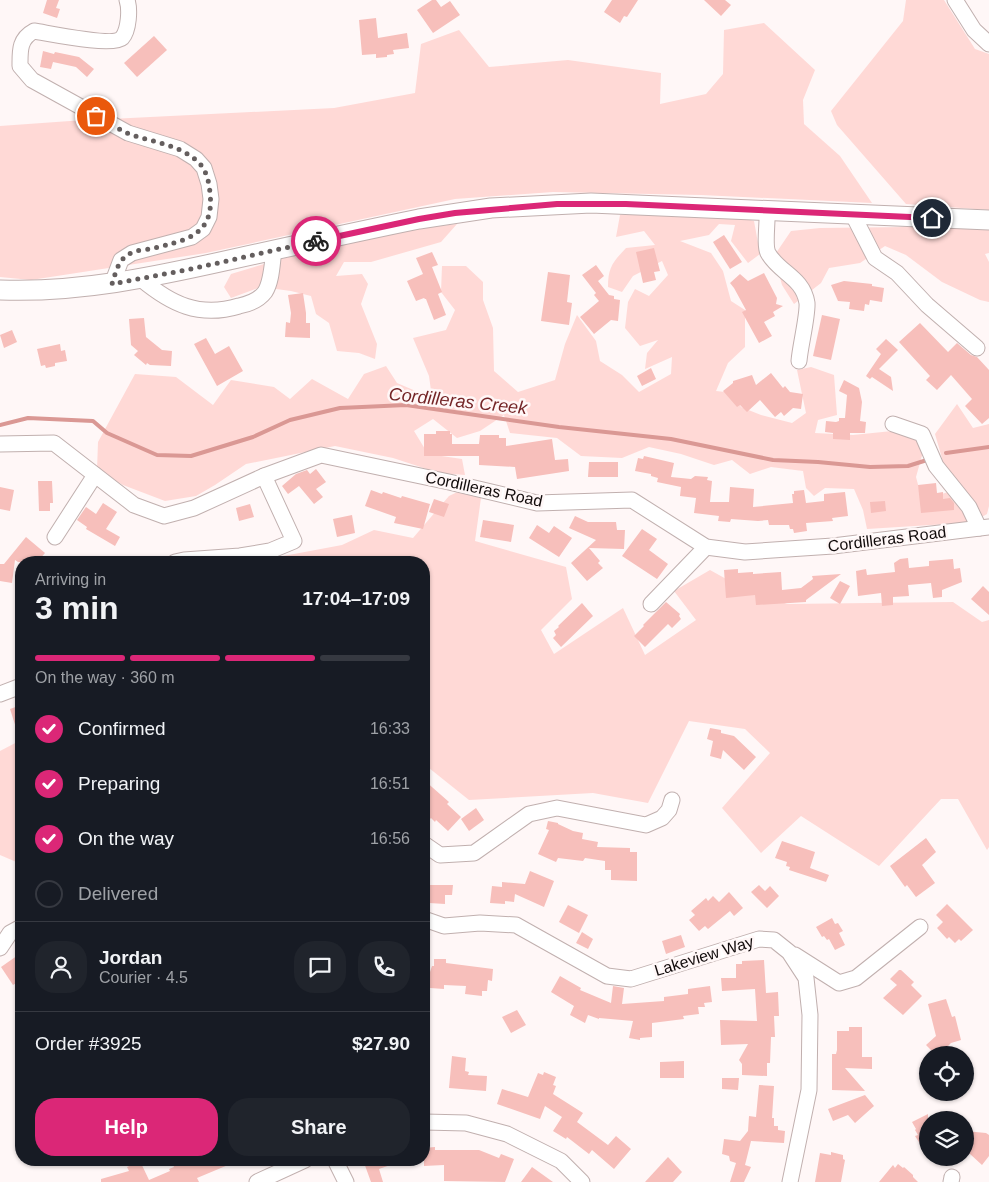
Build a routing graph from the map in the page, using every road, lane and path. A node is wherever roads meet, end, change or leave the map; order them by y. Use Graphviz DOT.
graph roads {
  1 [pos="127,0"];
  2 [pos="954,0"];
  3 [pos="989,44"];
  4 [pos="767,211"];
  5 [pos="853,215"];
  6 [pos="989,220"];
  7 [pos="274,250"];
  8 [pos="141,279"];
  9 [pos="112,284"];
  10 [pos="0,290"];
  11 [pos="978,348"];
  12 [pos="798,361"];
  13 [pos="893,424"];
  14 [pos="0,444"];
  15 [pos="95,474"];
  16 [pos="264,476"];
  17 [pos="984,527"];
  18 [pos="56,537"];
  19 [pos="706,546"];
  20 [pos="240,556"];
  21 [pos="651,604"];
  22 [pos="15,688"];
  23 [pos="0,694"];
  24 [pos="672,800"];
  25 [pos="430,848"];
  26 [pos="430,921"];
  27 [pos="920,927"];
  28 [pos="15,930"];
  29 [pos="0,948"];
  30 [pos="789,952"];
  31 [pos="430,1122"];
  32 [pos="292,1166"];
  33 [pos="338,1166"];
  34 [pos="257,1182"];
  35 [pos="346,1182"];
  36 [pos="582,1182"];
  37 [pos="790,1182"];
  1 -- 9 [label="street"];
  2 -- 3 [label="street"];
  4 -- 5 [label="main road"];
  4 -- 7 [label="main road"];
  4 -- 12 [label="street"];
  5 -- 6 [label="main road"];
  5 -- 11 [label="street"];
  7 -- 8 [label="main road"];
  7 -- 8 [label="street"];
  8 -- 9 [label="main road"];
  9 -- 10 [label="main road"];
  13 -- 17 [label="street"];
  14 -- 15 [label="street, Cordilleras Road"];
  15 -- 16 [label="street, Cordilleras Road"];
  15 -- 18 [label="street"];
  16 -- 19 [label="street, Cordilleras Road"];
  16 -- 20 [label="street"];
  17 -- 19 [label="street, Cordilleras Road"];
  19 -- 21 [label="street"];
  22 -- 23 [label="street"];
  24 -- 25 [label="street"];
  26 -- 30 [label="street, Lakeview Way"];
  27 -- 30 [label="street"];
  28 -- 29 [label="street"];
  30 -- 37 [label="street, Lakeview Way"];
  31 -- 36 [label="street"];
  32 -- 34 [label="street"];
  33 -- 35 [label="street"];
}
